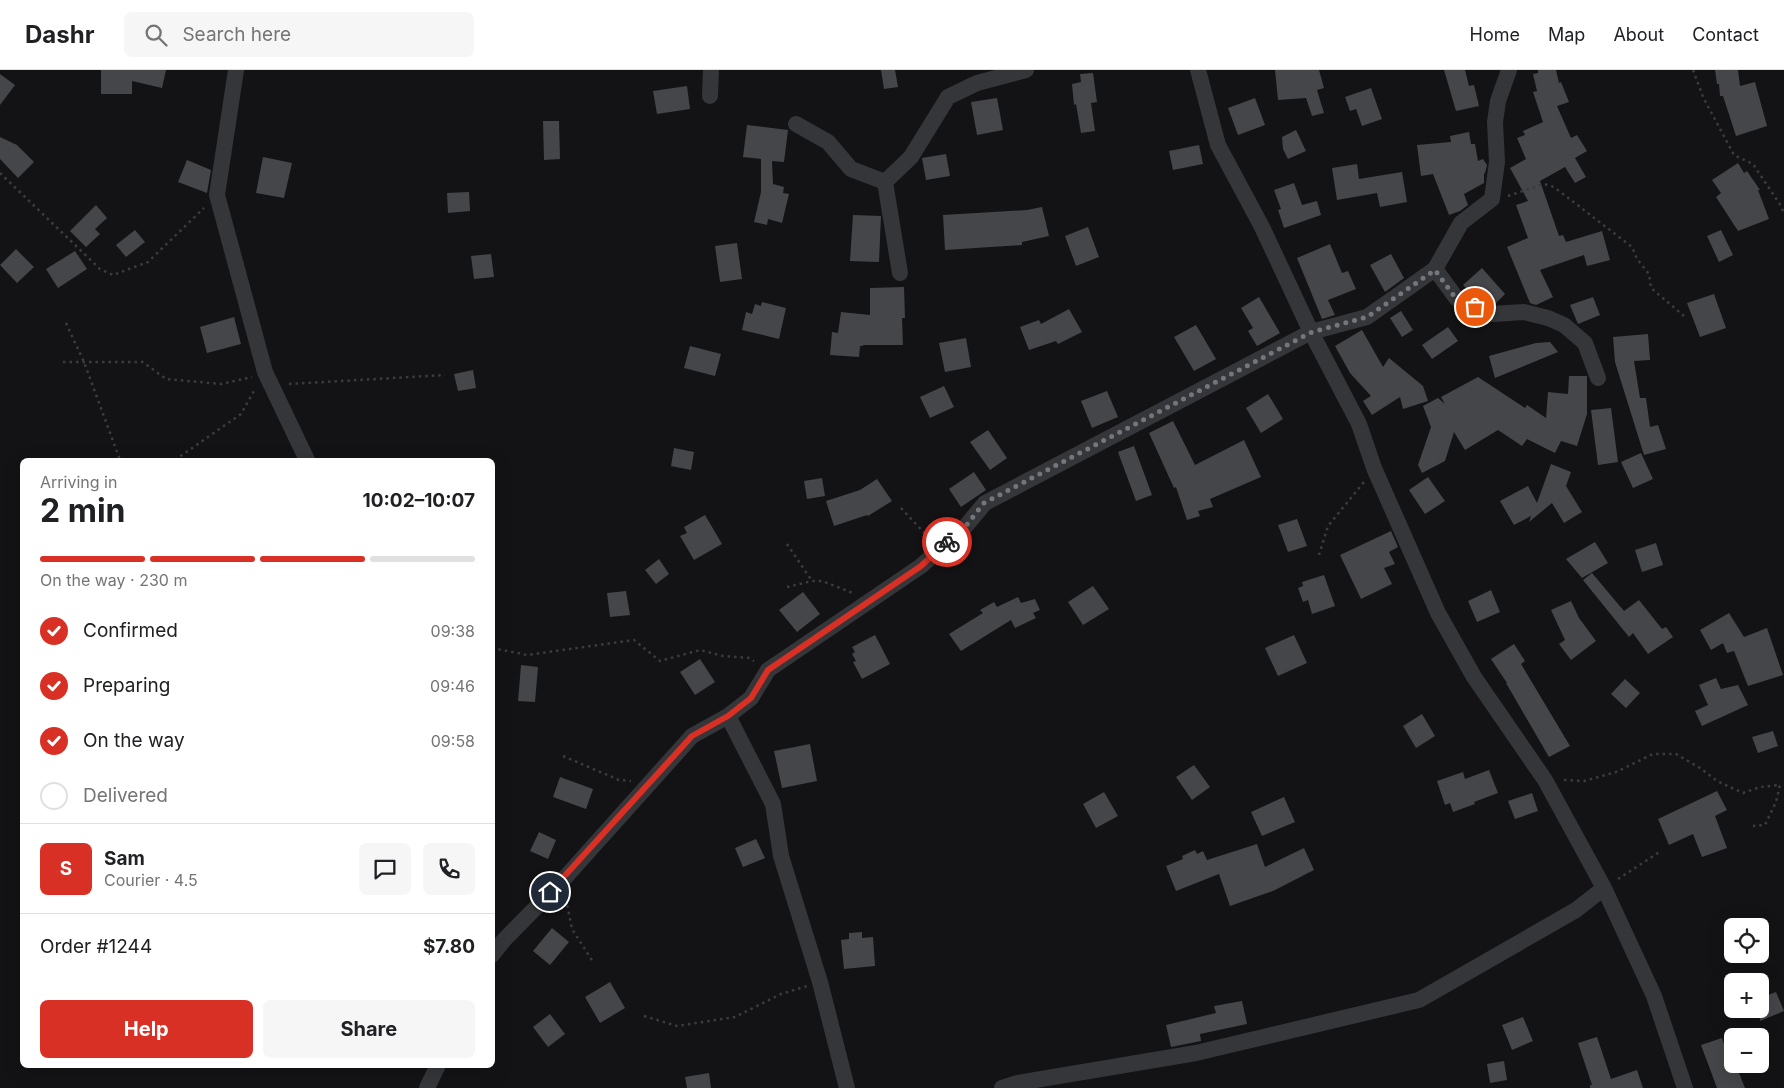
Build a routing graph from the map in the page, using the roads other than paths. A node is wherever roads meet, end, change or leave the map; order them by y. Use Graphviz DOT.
graph roads {
  1 [pos="236,70"];
  2 [pos="711,70"];
  3 [pos="1026,70"];
  4 [pos="1198,70"];
  5 [pos="1509,70"];
  6 [pos="710,96"];
  7 [pos="796,124"];
  8 [pos="885,182"];
  9 [pos="1435,270"];
  10 [pos="900,274"];
  11 [pos="1312,332"];
  12 [pos="1598,378"];
  13 [pos="307,458"];
  14 [pos="728,716"];
  15 [pos="1604,888"];
  16 [pos="495,951"];
  17 [pos="437,1068"];
  18 [pos="427,1088"];
  19 [pos="847,1088"];
  20 [pos="1002,1088"];
  21 [pos="1685,1088"];
  1 -- 13 [label="street"];
  2 -- 6 [label="street"];
  3 -- 8 [label="street"];
  4 -- 11 [label="street"];
  5 -- 9 [label="street"];
  7 -- 8 [label="street"];
  8 -- 10 [label="street"];
  9 -- 11 [label="street"];
  9 -- 12 [label="street"];
  11 -- 14 [label="street"];
  11 -- 15 [label="street"];
  14 -- 16 [label="street"];
  14 -- 19 [label="street"];
  15 -- 20 [label="street"];
  15 -- 21 [label="street"];
  17 -- 18 [label="street"];
}
